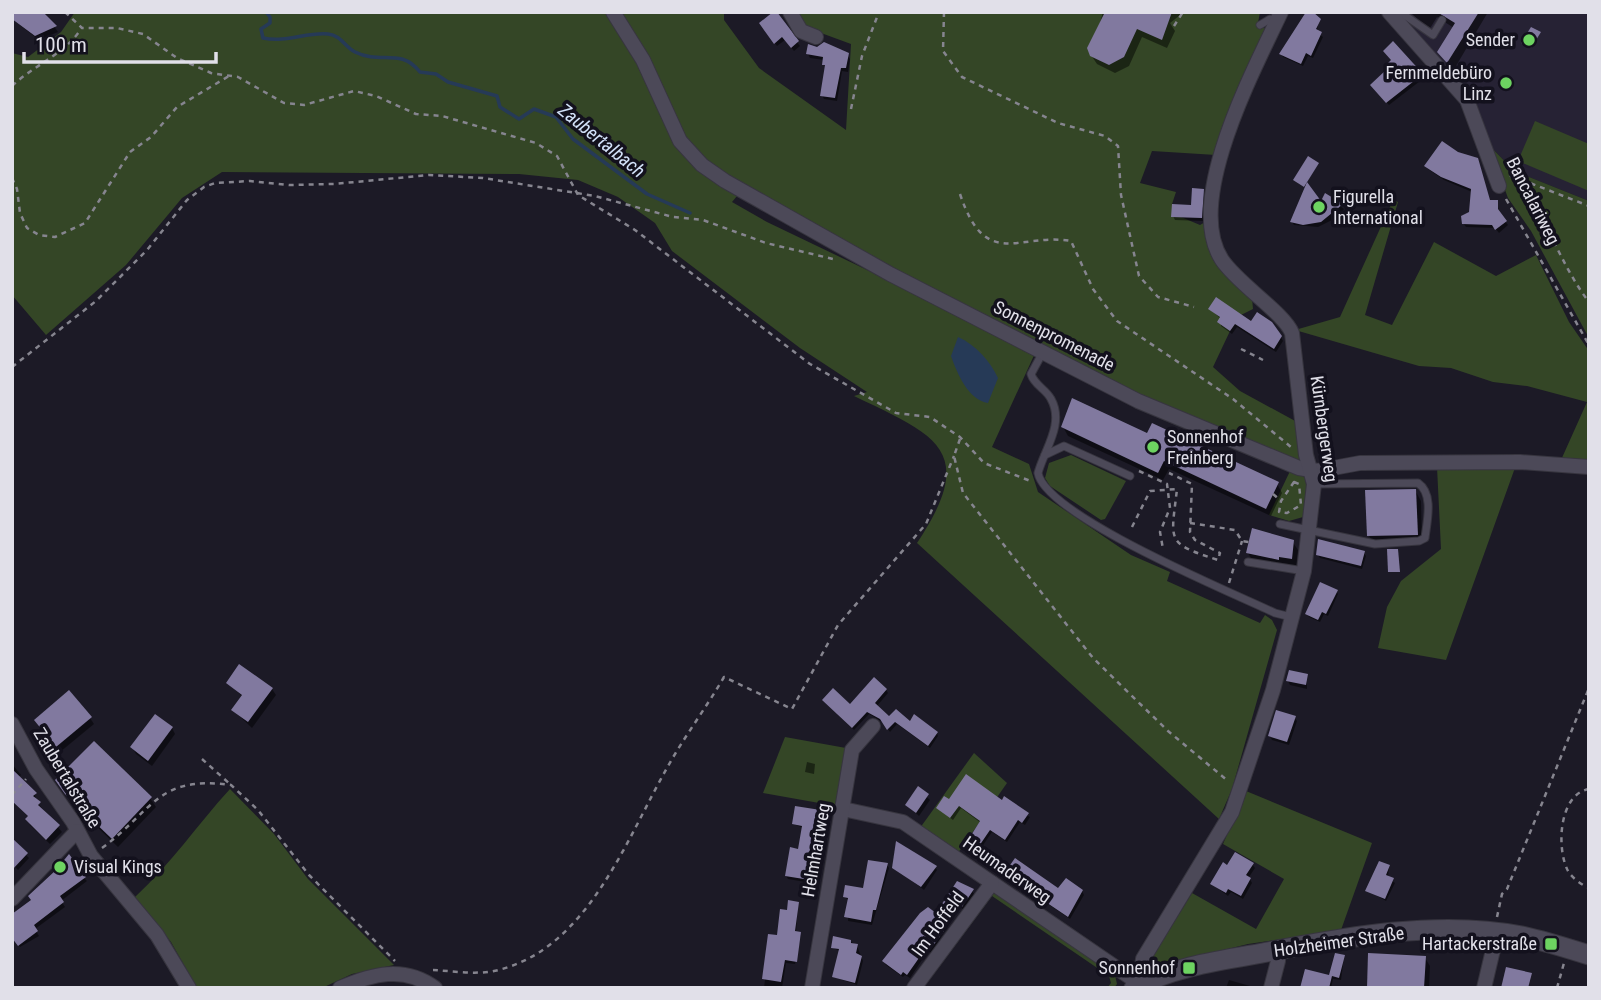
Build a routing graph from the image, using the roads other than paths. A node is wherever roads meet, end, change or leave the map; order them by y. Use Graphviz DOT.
graph roads {
  1 [pos="614,12"];
  2 [pos="790,12"];
  3 [pos="1389,12"];
  4 [pos="1399,12"];
  5 [pos="1279,17"];
  6 [pos="1443,20"];
  7 [pos="1260,25"];
  8 [pos="817,37"];
  9 [pos="1499,186"];
  10 [pos="1044,352"];
  11 [pos="1044,455"];
  12 [pos="1589,467"];
  13 [pos="1130,476"];
  14 [pos="1312,477"];
  15 [pos="1280,524"];
  16 [pos="1311,529"];
  17 [pos="1248,562"];
  18 [pos="1304,571"];
  19 [pos="1291,617"];
  20 [pos="12,724"];
  21 [pos="873,726"];
  22 [pos="843,809"];
  23 [pos="77,831"];
  24 [pos="992,883"];
  25 [pos="12,899"];
  26 [pos="1496,929"];
  27 [pos="1277,950"];
  28 [pos="1589,956"];
  29 [pos="1137,986"];
  30 [pos="188,988"];
  31 [pos="340,988"];
  32 [pos="435,988"];
  33 [pos="812,988"];
  34 [pos="914,988"];
  35 [pos="1271,988"];
  36 [pos="1485,988"];
  1 -- 10 [label="street, Sonnenpromenade"];
  2 -- 8 [label="street"];
  3 -- 9 [label="street, Bancalariweg"];
  4 -- 6 [label="lane"];
  5 -- 7 [label="lane"];
  5 -- 14 [label="street, Kürnbergerweg"];
  10 -- 11 [label="lane"];
  10 -- 14 [label="street, Sonnenpromenade"];
  11 -- 13 [label="lane"];
  11 -- 19 [label="lane"];
  12 -- 14 [label="street"];
  14 -- 16 [label="street, Kürnbergerweg"];
  14 -- 16 [label="lane"];
  15 -- 16 [label="lane"];
  16 -- 18 [label="street, Kürnbergerweg"];
  17 -- 18 [label="lane"];
  18 -- 19 [label="street, Kürnbergerweg"];
  19 -- 29 [label="street, Kürnbergerweg"];
  20 -- 23 [label="street, Zaubertalstraße"];
  21 -- 22 [label="street, Helmhartweg"];
  22 -- 24 [label="street, Heumaderweg"];
  22 -- 33 [label="street, Helmhartweg"];
  23 -- 25 [label="street"];
  23 -- 30 [label="street, Zaubertalstraße"];
  24 -- 29 [label="street, Heumaderweg"];
  24 -- 34 [label="street, Im Hoffeld"];
  26 -- 27 [label="street, Holzheimer Straße"];
  26 -- 28 [label="street, Holzheimer Straße"];
  26 -- 36 [label="street"];
  27 -- 29 [label="street, Holzheimer Straße"];
  27 -- 35 [label="street"];
  31 -- 32 [label="street"];
}
